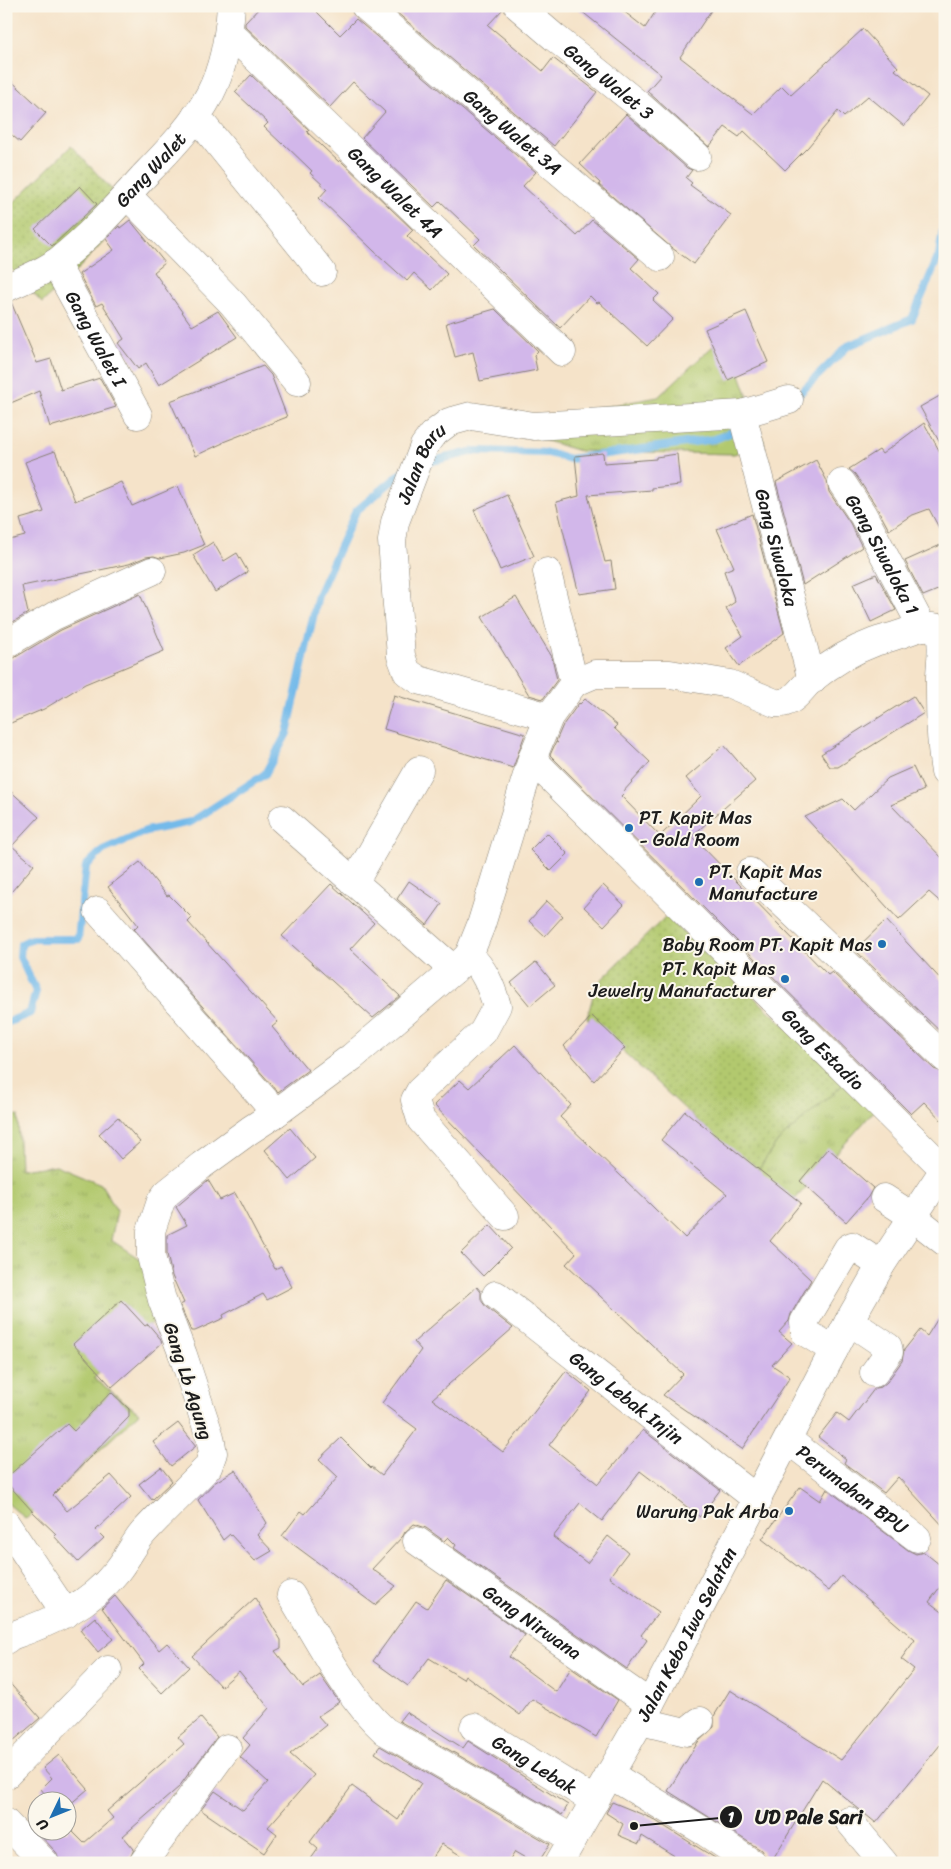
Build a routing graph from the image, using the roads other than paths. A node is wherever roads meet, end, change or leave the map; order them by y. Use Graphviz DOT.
graph roads {
  1 [pos="365,6"];
  2 [pos="518,6"];
  3 [pos="230,19"];
  4 [pos="196,116"];
  5 [pos="697,156"];
  6 [pos="127,195"];
  7 [pos="660,257"];
  8 [pos="55,263"];
  9 [pos="322,272"];
  10 [pos="6,288"];
  11 [pos="562,352"];
  12 [pos="296,382"];
  13 [pos="789,400"];
  14 [pos="742,414"];
  15 [pos="138,415"];
  16 [pos="842,483"];
  17 [pos="152,571"];
  18 [pos="547,572"];
  19 [pos="935,624"];
  20 [pos="6,644"];
  21 [pos="812,680"];
  22 [pos="574,683"];
  23 [pos="548,717"];
  24 [pos="532,759"];
  25 [pos="419,770"];
  26 [pos="945,772"];
  27 [pos="282,819"];
  28 [pos="750,872"];
  29 [pos="354,883"];
  30 [pos="98,910"];
  31 [pos="461,962"];
  32 [pos="945,1058"];
  33 [pos="276,1113"];
  34 [pos="945,1169"];
  35 [pos="884,1198"];
  36 [pos="505,1216"];
  37 [pos="912,1216"];
  38 [pos="945,1242"];
  39 [pos="881,1265"];
  40 [pos="496,1296"];
  41 [pos="849,1321"];
  42 [pos="834,1350"];
  43 [pos="874,1374"];
  44 [pos="788,1440"];
  45 [pos="758,1500"];
  46 [pos="6,1524"];
  47 [pos="917,1538"];
  48 [pos="416,1541"];
  49 [pos="291,1595"];
  50 [pos="66,1614"];
  51 [pos="6,1640"];
  52 [pos="108,1670"];
  53 [pos="645,1713"];
  54 [pos="700,1721"];
  55 [pos="474,1727"];
  56 [pos="227,1748"];
  57 [pos="609,1774"];
  58 [pos="6,1775"];
  59 [pos="595,1801"];
  60 [pos="849,1821"];
  61 [pos="6,1823"];
  62 [pos="573,1839"];
  63 [pos="46,1863"];
  64 [pos="143,1863"];
  65 [pos="559,1863"];
  66 [pos="752,1863"];
  67 [pos="884,1863"];
  1 -- 7 [label="street, Gang Walet 3A"];
  2 -- 5 [label="street, Gang Walet 3"];
  3 -- 4 [label="street, Gang Walet"];
  3 -- 11 [label="street, Gang Walet 4A"];
  4 -- 6 [label="street, Gang Walet"];
  4 -- 9 [label="street"];
  6 -- 8 [label="street, Gang Walet"];
  6 -- 12 [label="street"];
  8 -- 10 [label="street, Gang Walet"];
  8 -- 15 [label="street, Gang Walet I"];
  13 -- 14 [label="street, Jalan Baru"];
  14 -- 21 [label="street, Gang Siwaloka"];
  14 -- 23 [label="street, Jalan Baru"];
  16 -- 19 [label="street, Gang Siwaloka 1"];
  17 -- 20 [label="street"];
  18 -- 22 [label="street"];
  19 -- 21 [label="street"];
  19 -- 26 [label="street"];
  21 -- 22 [label="street"];
  22 -- 23 [label="street"];
  23 -- 24 [label="street"];
  24 -- 31 [label="street"];
  24 -- 34 [label="street, Gang Estadio"];
  25 -- 29 [label="street"];
  27 -- 29 [label="street"];
  28 -- 32 [label="street"];
  29 -- 31 [label="street"];
  30 -- 33 [label="street"];
  31 -- 33 [label="street, Gang Lb Agung"];
  31 -- 36 [label="street"];
  33 -- 50 [label="street, Gang Lb Agung"];
  34 -- 37 [label="street, Jalan Kebo Iwa Selatan"];
  35 -- 37 [label="street"];
  37 -- 38 [label="street"];
  37 -- 39 [label="street, Jalan Kebo Iwa Selatan"];
  39 -- 41 [label="street, Jalan Kebo Iwa Selatan"];
  39 -- 42 [label="street"];
  40 -- 45 [label="street, Gang Lebak Injin"];
  41 -- 42 [label="street, Jalan Kebo Iwa Selatan"];
  41 -- 43 [label="street"];
  42 -- 44 [label="street, Jalan Kebo Iwa Selatan"];
  44 -- 45 [label="street, Jalan Kebo Iwa Selatan"];
  44 -- 47 [label="street, Perumahan BPU"];
  45 -- 53 [label="street, Jalan Kebo Iwa Selatan"];
  46 -- 50 [label="street"];
  48 -- 53 [label="street, Gang Nirwana"];
  49 -- 62 [label="street"];
  50 -- 51 [label="street, Gang Lb Agung"];
  52 -- 58 [label="street"];
  53 -- 54 [label="street"];
  53 -- 57 [label="street, Jalan Kebo Iwa Selatan"];
  55 -- 59 [label="street, Gang Lebak"];
  56 -- 64 [label="street"];
  57 -- 59 [label="street, Jalan Kebo Iwa Selatan"];
  57 -- 66 [label="street"];
  59 -- 62 [label="street, Jalan Kebo Iwa Selatan"];
  60 -- 67 [label="street"];
  61 -- 63 [label="street"];
  62 -- 65 [label="street, Jalan Kebo Iwa Selatan"];
}
